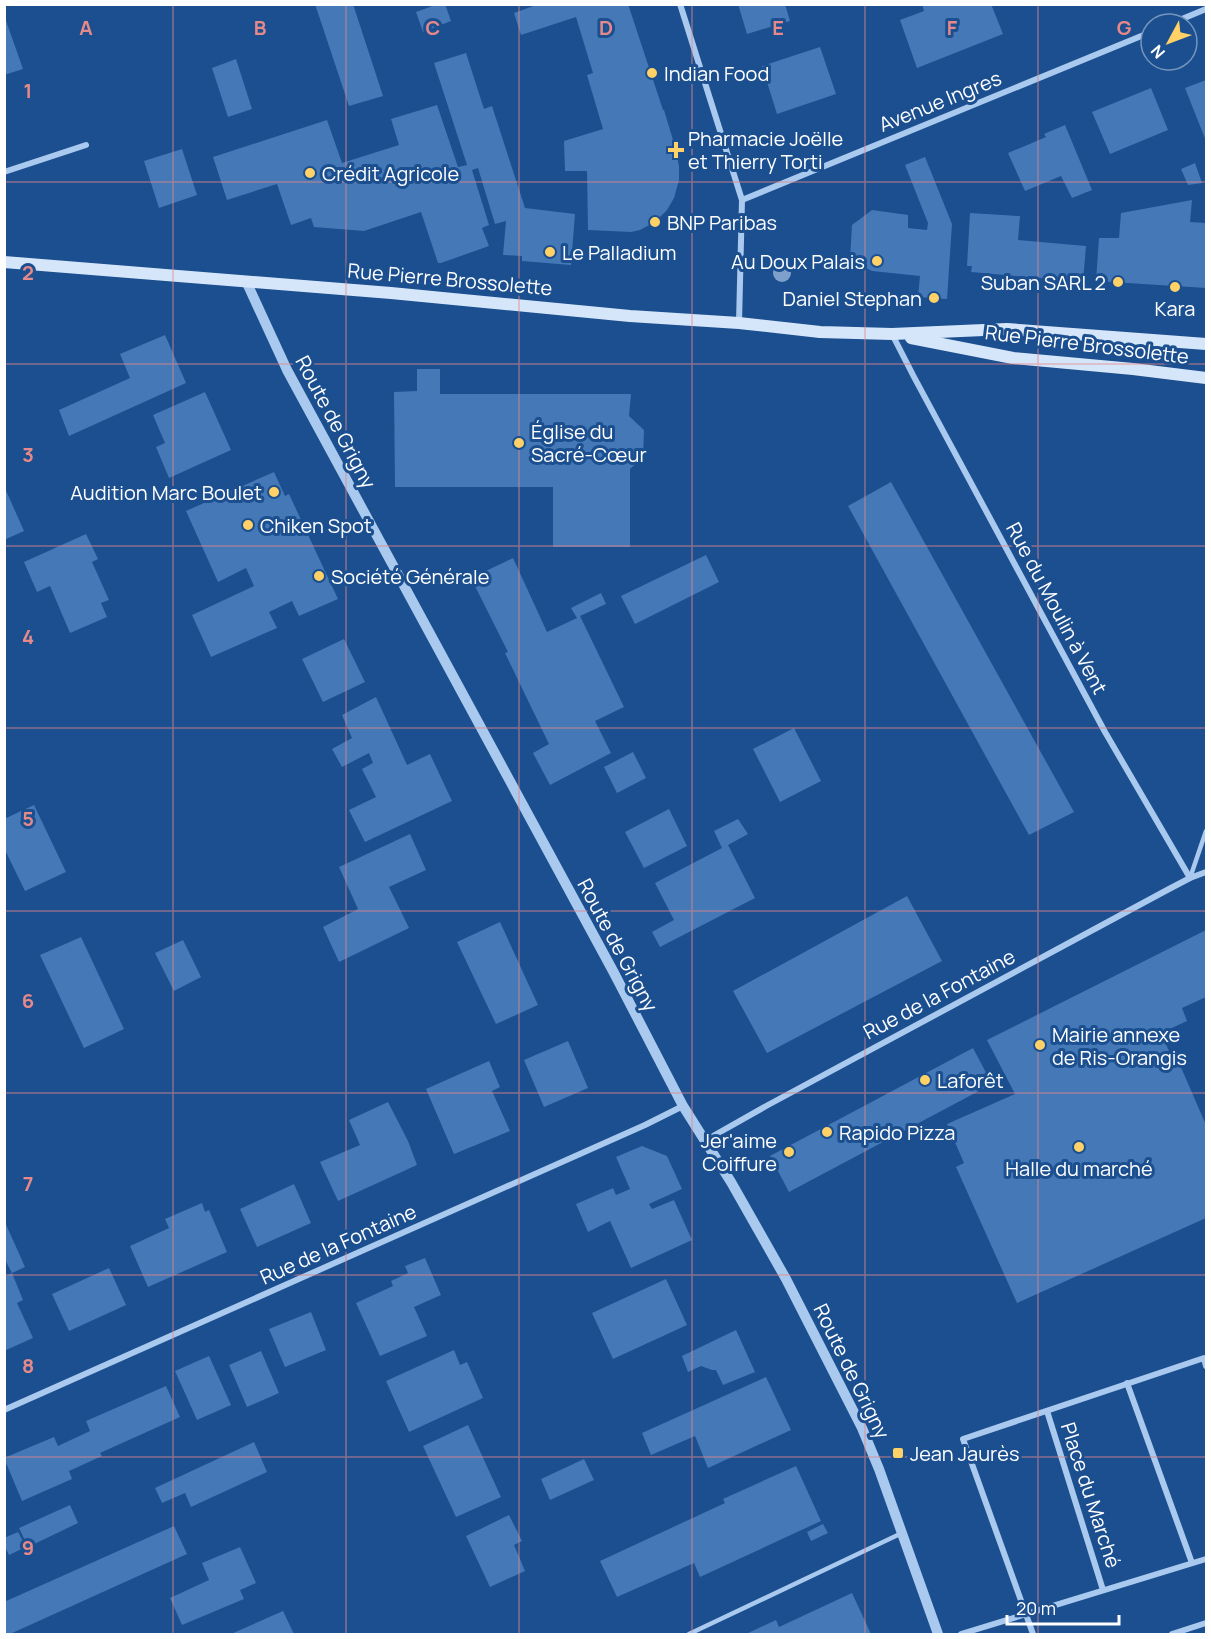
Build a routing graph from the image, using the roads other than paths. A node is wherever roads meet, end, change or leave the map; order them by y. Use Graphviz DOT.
graph roads {
  1 [pos="680,4"];
  2 [pos="1139,37"];
  3 [pos="86,145"];
  4 [pos="4,172"];
  5 [pos="742,200"];
  6 [pos="4,262"];
  7 [pos="246,281"];
  8 [pos="739,323"];
  9 [pos="892,334"];
  10 [pos="1206,344"];
  11 [pos="1206,378"];
  12 [pos="1206,831"];
  13 [pos="1206,872"];
  14 [pos="1190,878"];
  15 [pos="683,1106"];
  16 [pos="706,1140"];
  17 [pos="1206,1366"];
  18 [pos="1127,1383"];
  19 [pos="4,1410"];
  20 [pos="1047,1411"];
  21 [pos="902,1533"];
  22 [pos="1206,1559"];
  23 [pos="1192,1563"];
  24 [pos="1103,1590"];
  25 [pos="1026,1614"];
  26 [pos="1206,1623"];
  27 [pos="689,1635"];
  28 [pos="938,1635"];
  29 [pos="961,1635"];
  30 [pos="1033,1635"];
  31 [pos="1172,1635"];
  1 -- 5 [label="street"];
  2 -- 5 [label="street, Avenue Ingres"];
  3 -- 4 [label="street"];
  5 -- 8 [label="street"];
  6 -- 7 [label="main road, Rue Pierre Brossolette"];
  7 -- 8 [label="main road, Rue Pierre Brossolette"];
  7 -- 15 [label="street, Route de Grigny"];
  8 -- 9 [label="main road, Rue Pierre Brossolette"];
  9 -- 10 [label="main road, Rue Pierre Brossolette"];
  9 -- 11 [label="main road, Rue Pierre Brossolette"];
  9 -- 14 [label="street, Rue du Moulin à Vent"];
  12 -- 14 [label="lane"];
  13 -- 14 [label="street"];
  14 -- 16 [label="street, Rue de la Fontaine"];
  15 -- 16 [label="street, Route de Grigny"];
  15 -- 19 [label="street, Rue de la Fontaine"];
  16 -- 21 [label="street, Route de Grigny"];
  17 -- 18 [label="street, Place du Marché"];
  18 -- 20 [label="street, Place du Marché"];
  18 -- 23 [label="street"];
  20 -- 24 [label="street, Place du Marché"];
  20 -- 25 [label="street, Place du Marché"];
  21 -- 27 [label="lane"];
  21 -- 28 [label="street, Route de Grigny"];
  22 -- 23 [label="street, Place du Marché"];
  23 -- 24 [label="street, Place du Marché"];
  24 -- 25 [label="street, Place du Marché"];
  25 -- 29 [label="street, Place du Marché"];
  25 -- 30 [label="street, Place du Marché"];
  26 -- 31 [label="street"];
}
